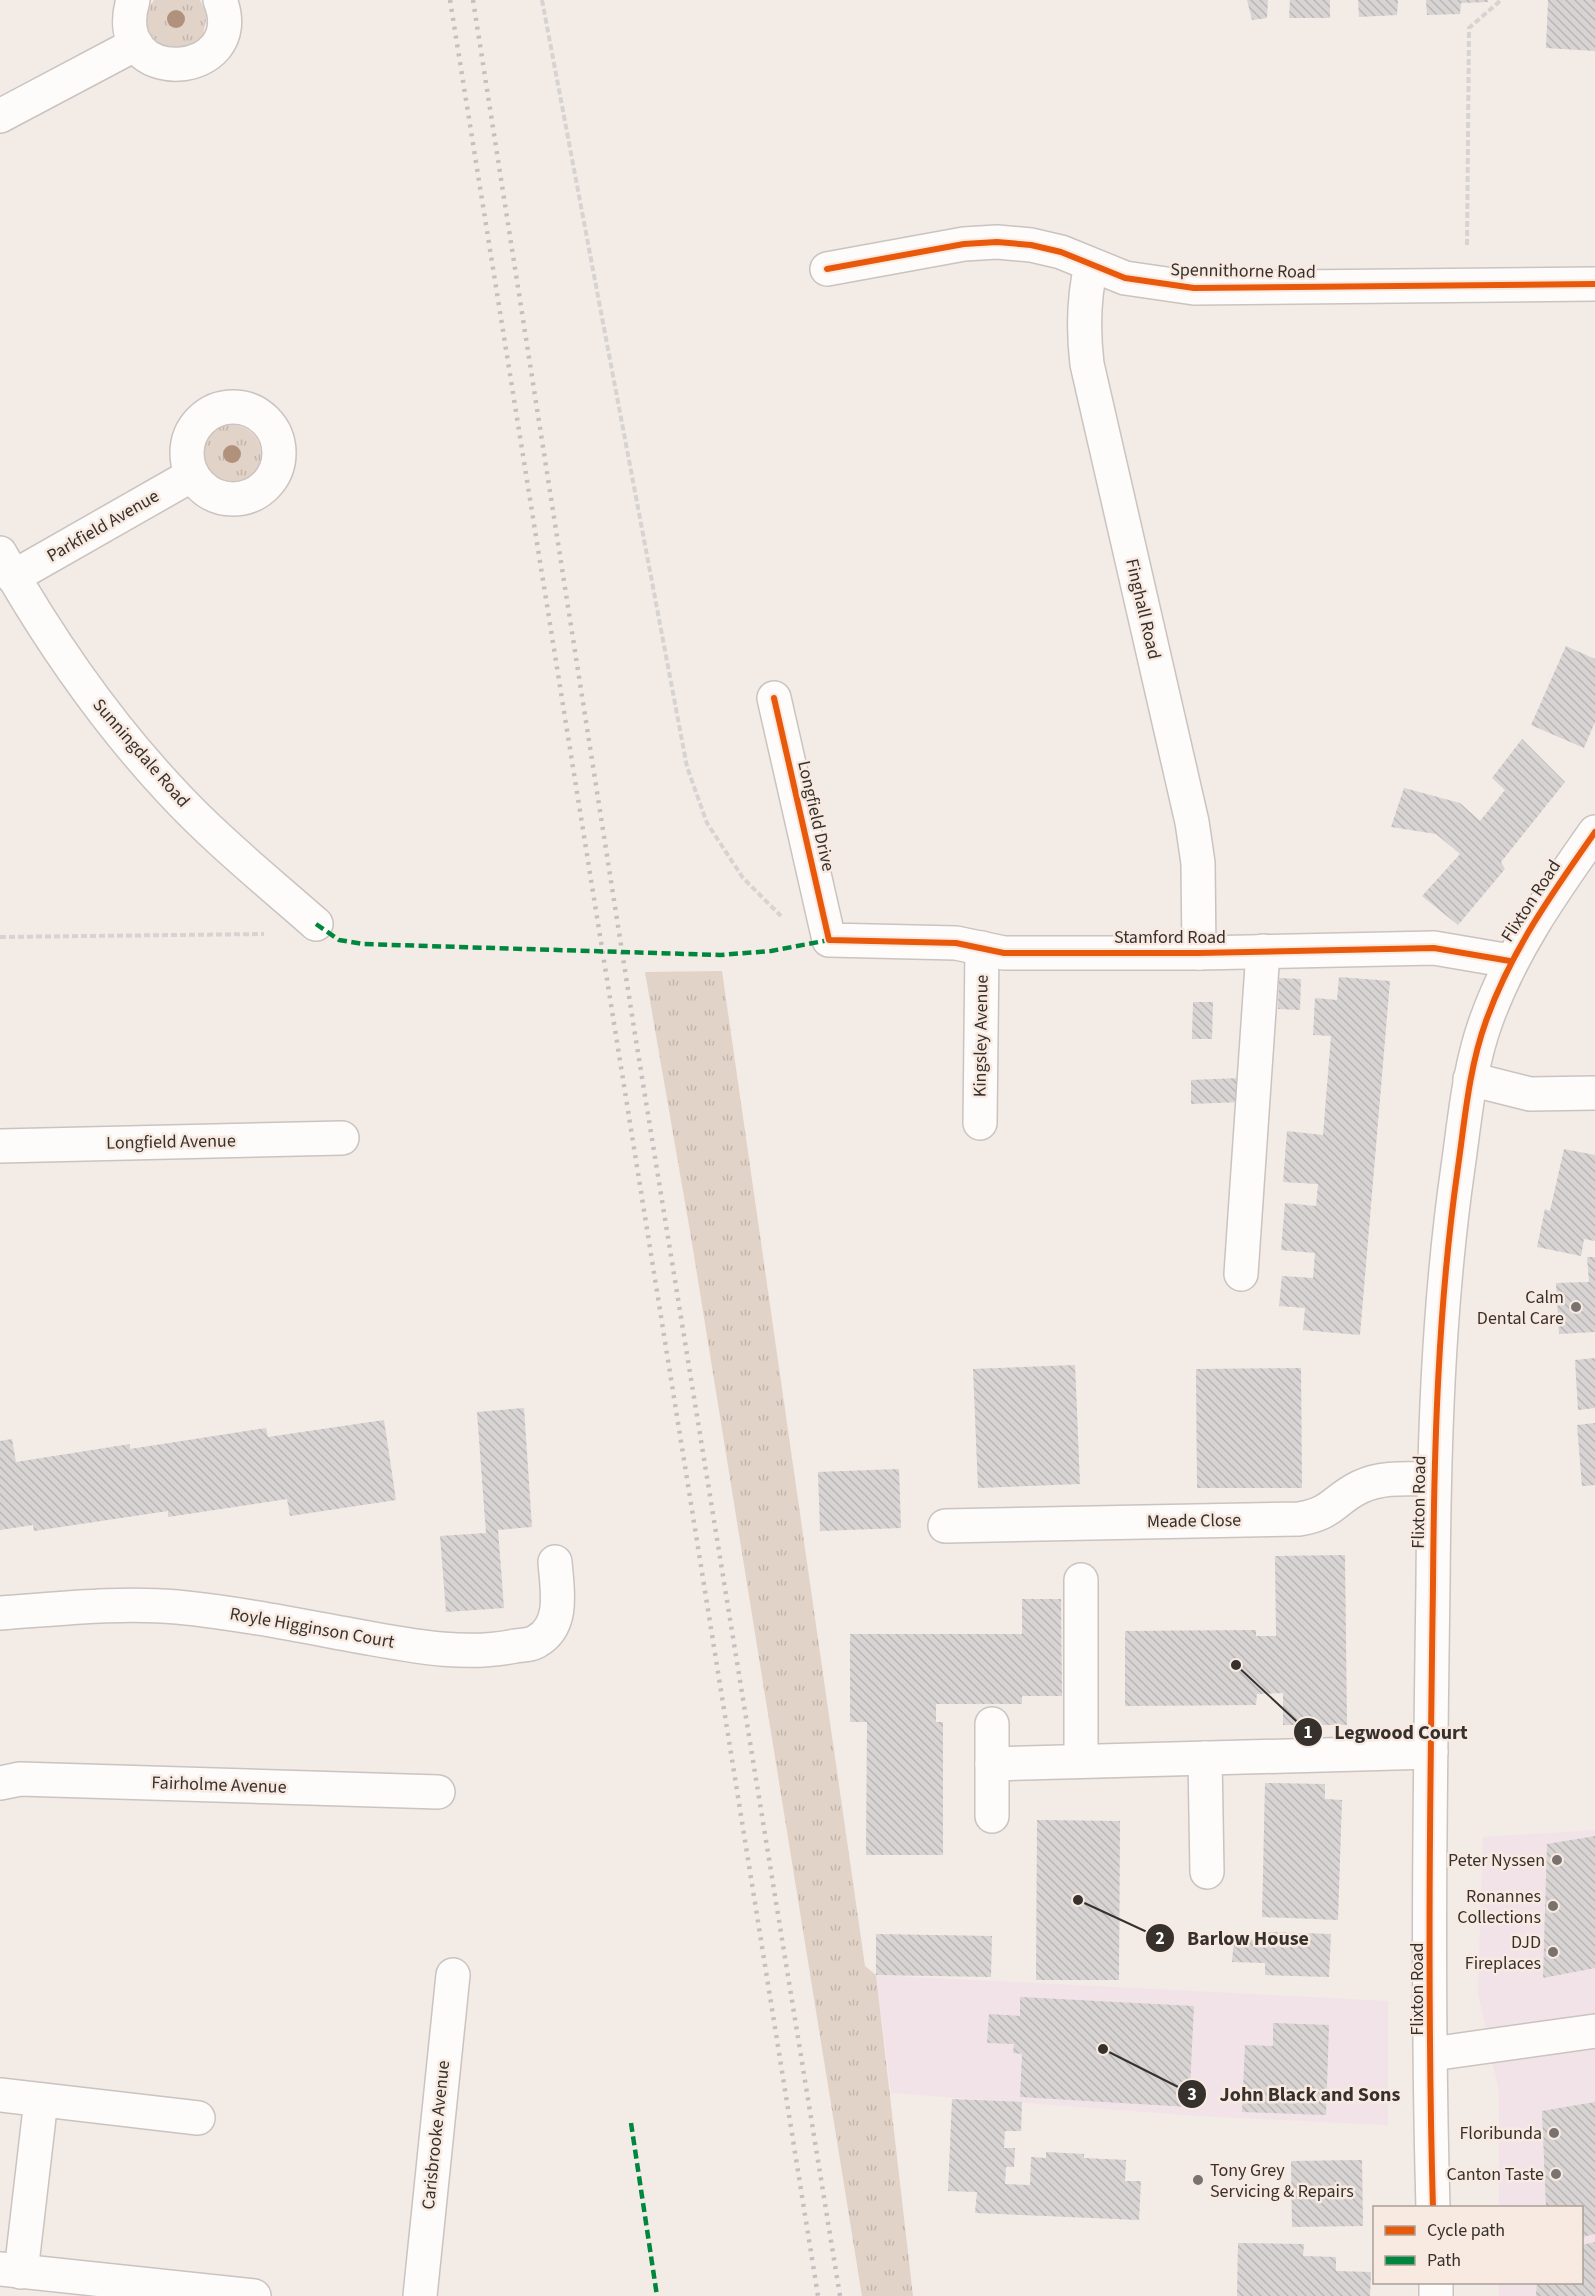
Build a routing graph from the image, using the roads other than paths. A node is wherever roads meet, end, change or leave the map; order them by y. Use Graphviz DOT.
graph roads {
  1 [pos="133,0"];
  2 [pos="219,0"];
  3 [pos="136,44"];
  4 [pos="0,116"];
  5 [pos="1091,266"];
  6 [pos="827,269"];
  7 [pos="1595,284"];
  8 [pos="192,475"];
  9 [pos="7,565"];
  10 [pos="774,698"];
  11 [pos="1595,832"];
  12 [pos="316,924"];
  13 [pos="830,940"];
  14 [pos="982,948"];
  15 [pos="1263,951"];
  16 [pos="1199,953"];
  17 [pos="1510,961"];
  18 [pos="1470,1079"];
  19 [pos="1595,1093"];
  20 [pos="980,1123"];
  21 [pos="342,1138"];
  22 [pos="0,1146"];
  23 [pos="1240,1274"];
  24 [pos="1434,1479"];
  25 [pos="945,1526"];
  26 [pos="555,1562"];
  27 [pos="1081,1580"];
  28 [pos="0,1614"];
  29 [pos="992,1724"];
  30 [pos="1431,1752"];
  31 [pos="1205,1758"];
  32 [pos="1081,1761"];
  33 [pos="992,1764"];
  34 [pos="0,1783"];
  35 [pos="438,1792"];
  36 [pos="992,1816"];
  37 [pos="1207,1872"];
  38 [pos="453,1974"];
  39 [pos="1595,2031"];
  40 [pos="1432,2054"];
  41 [pos="0,2095"];
  42 [pos="42,2100"];
  43 [pos="198,2118"];
  44 [pos="1433,2206"];
  45 [pos="11,2270"];
  46 [pos="194,2293"];
  47 [pos="254,2296"];
  48 [pos="420,2296"];
  1 -- 3 [label="street"];
  2 -- 3 [label="street"];
  3 -- 4 [label="street"];
  5 -- 6 [label="street, Spennithorne Road"];
  5 -- 7 [label="street, Spennithorne Road"];
  5 -- 16 [label="street, Finghall Road"];
  8 -- 9 [label="street, Parkfield Avenue"];
  9 -- 12 [label="street, Sunningdale Road"];
  10 -- 13 [label="street, Longfield Drive"];
  11 -- 17 [label="street, Flixton Road"];
  13 -- 14 [label="street, Stamford Road"];
  14 -- 16 [label="street, Stamford Road"];
  14 -- 20 [label="street, Kingsley Avenue"];
  15 -- 16 [label="street, Stamford Road"];
  15 -- 17 [label="street, Stamford Road"];
  15 -- 23 [label="street"];
  17 -- 18 [label="street, Flixton Road"];
  18 -- 19 [label="street"];
  18 -- 24 [label="street, Flixton Road"];
  21 -- 22 [label="street, Longfield Avenue"];
  24 -- 25 [label="street, Meade Close"];
  24 -- 30 [label="street, Flixton Road"];
  26 -- 28 [label="street, Royle Higginson Court"];
  27 -- 32 [label="street"];
  29 -- 33 [label="street"];
  30 -- 31 [label="street"];
  30 -- 40 [label="street, Flixton Road"];
  31 -- 32 [label="street"];
  31 -- 37 [label="street"];
  32 -- 33 [label="street"];
  33 -- 36 [label="street"];
  34 -- 35 [label="street, Fairholme Avenue"];
  38 -- 48 [label="street, Carisbrooke Avenue"];
  39 -- 40 [label="street"];
  40 -- 44 [label="street, Flixton Road"];
  41 -- 42 [label="street"];
  42 -- 43 [label="street"];
  42 -- 45 [label="street"];
  45 -- 46 [label="street"];
  46 -- 47 [label="street"];
}
